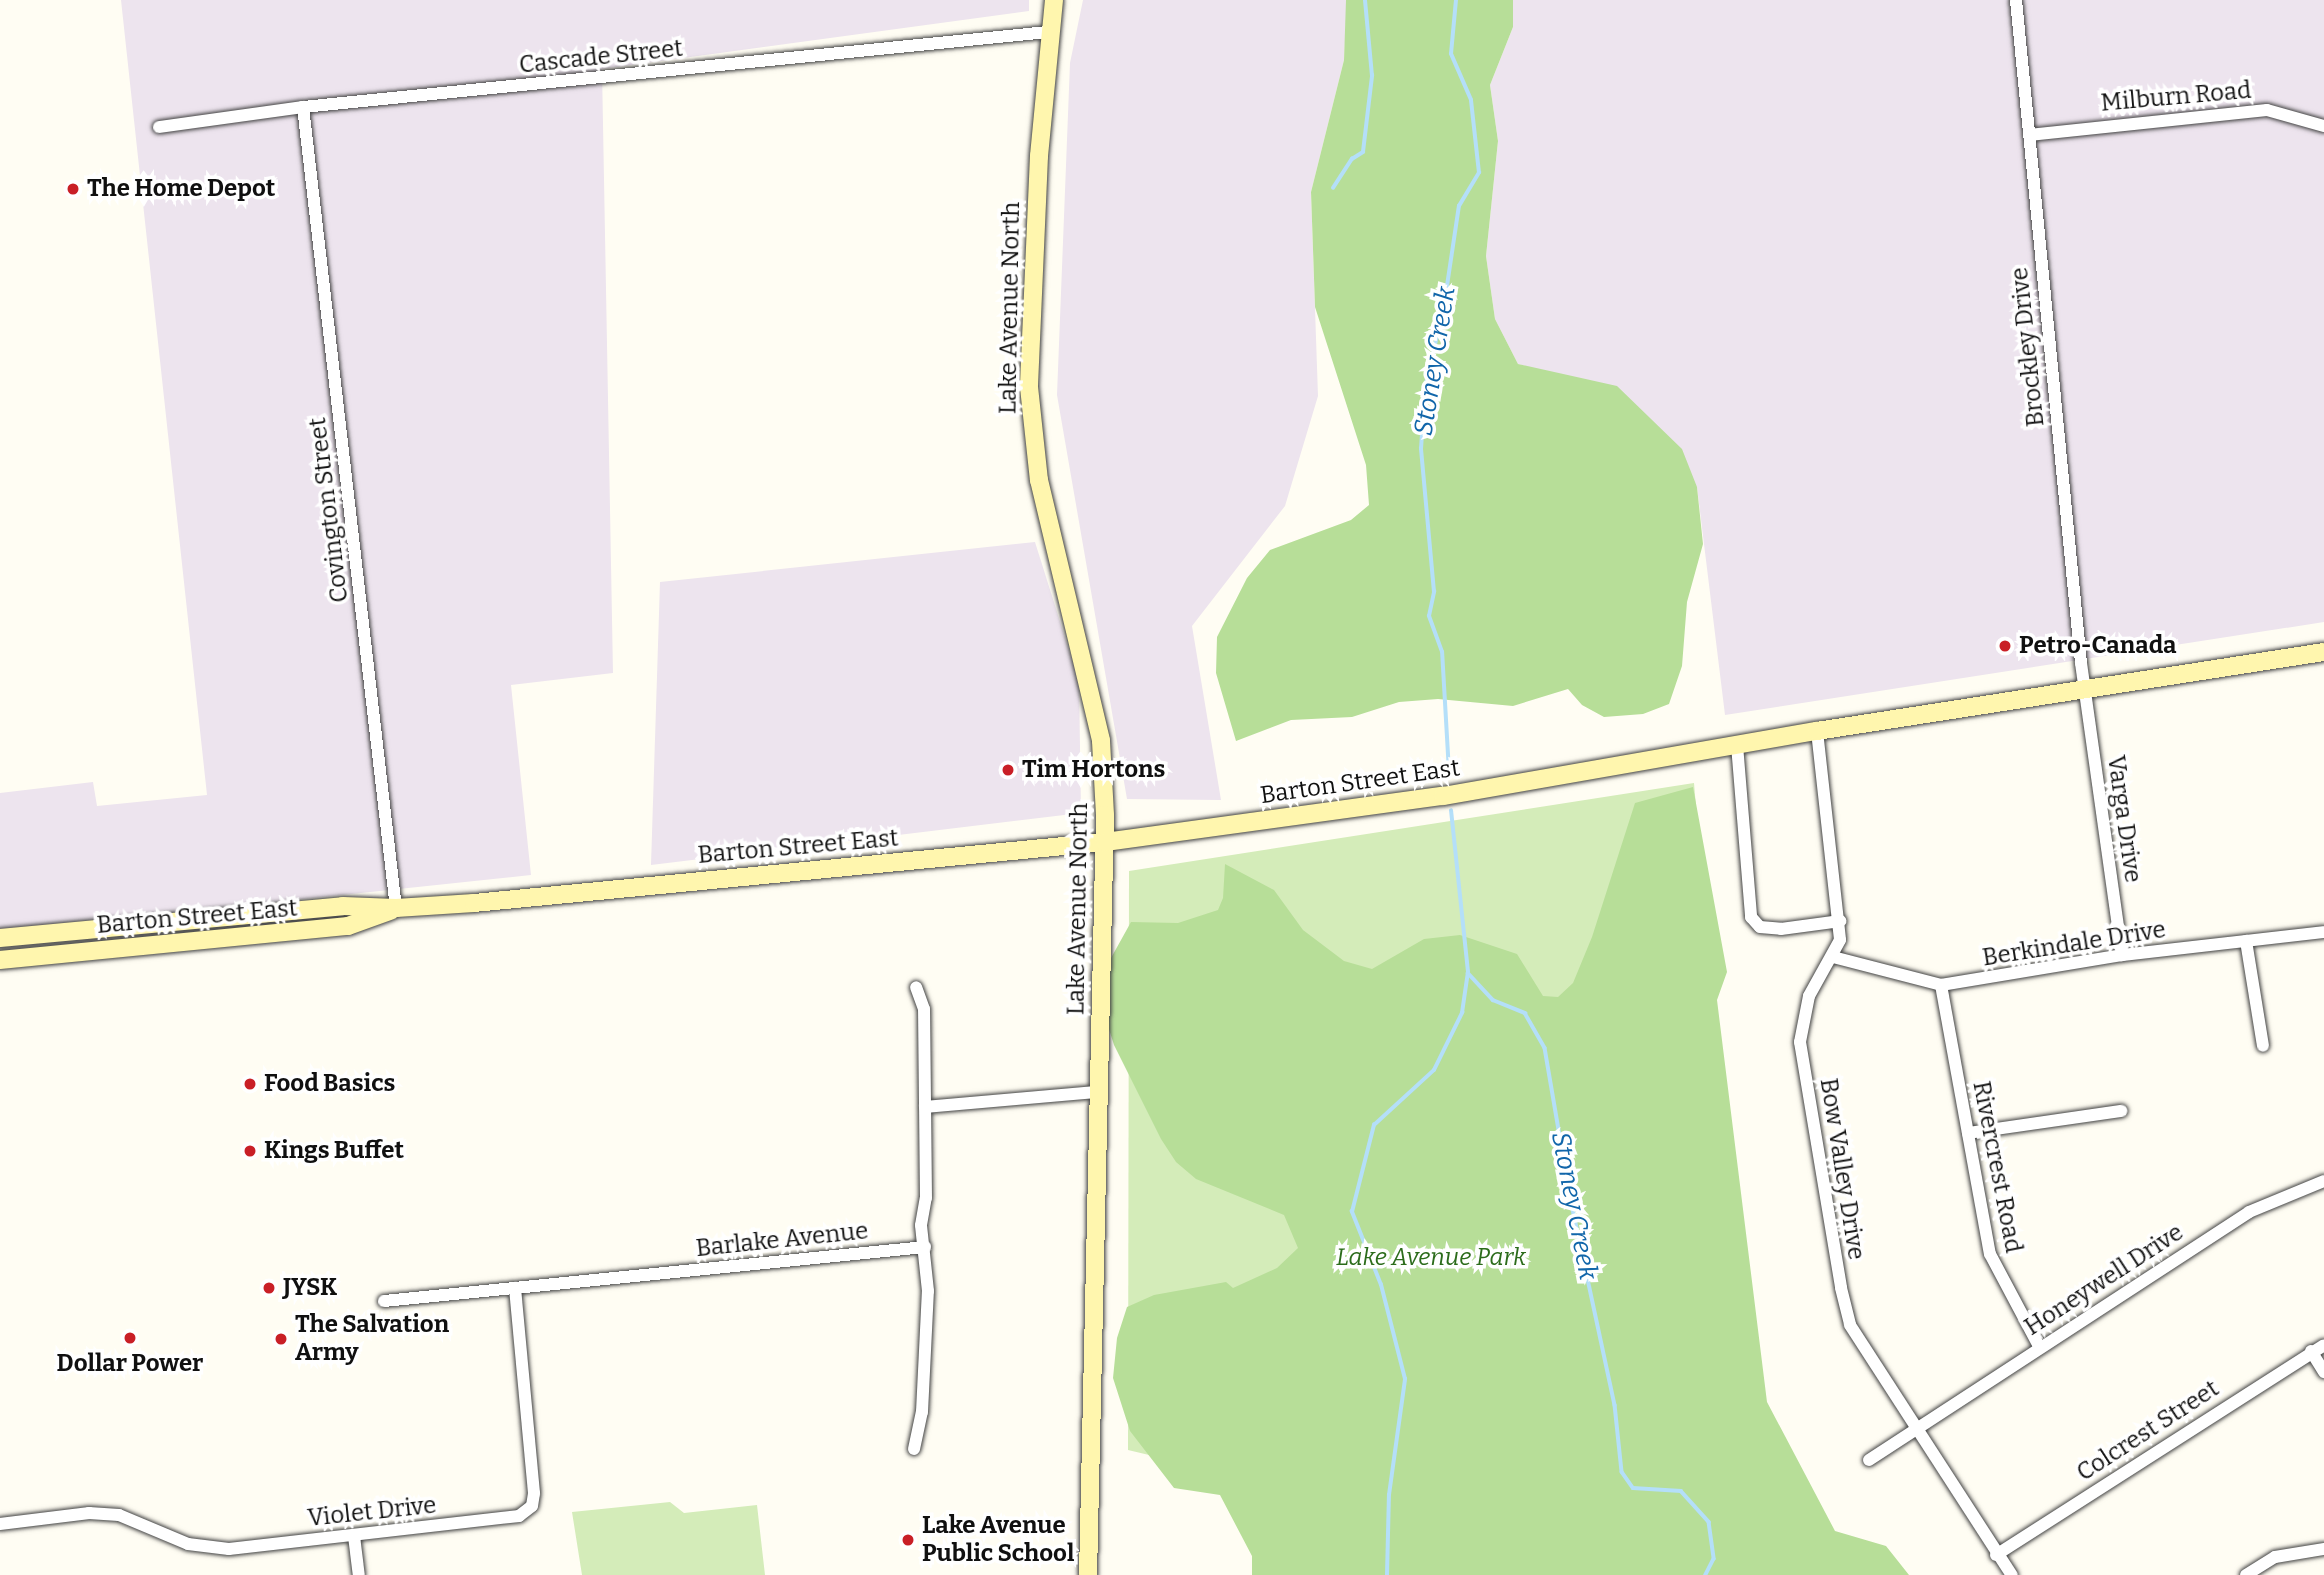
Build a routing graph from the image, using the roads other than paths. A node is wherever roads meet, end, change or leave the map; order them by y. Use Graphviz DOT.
graph roads {
  1 [pos="1054,0"];
  2 [pos="2016,0"];
  3 [pos="1048,32"];
  4 [pos="303,107"];
  5 [pos="2324,126"];
  6 [pos="159,127"];
  7 [pos="2029,135"];
  8 [pos="2324,652"];
  9 [pos="2084,689"];
  10 [pos="1817,730"];
  11 [pos="1737,745"];
  12 [pos="1105,842"];
  13 [pos="396,908"];
  14 [pos="1840,921"];
  15 [pos="2324,932"];
  16 [pos="40,934"];
  17 [pos="0,938"];
  18 [pos="2246,941"];
  19 [pos="2122,955"];
  20 [pos="42,956"];
  21 [pos="1833,957"];
  22 [pos="0,960"];
  23 [pos="1941,985"];
  24 [pos="916,987"];
  25 [pos="2263,1046"];
  26 [pos="1098,1092"];
  27 [pos="925,1107"];
  28 [pos="2121,1111"];
  29 [pos="1968,1133"];
  30 [pos="2324,1181"];
  31 [pos="925,1247"];
  32 [pos="515,1288"];
  33 [pos="384,1301"];
  34 [pos="2324,1345"];
  35 [pos="2039,1346"];
  36 [pos="2311,1351"];
  37 [pos="2324,1372"];
  38 [pos="1914,1430"];
  39 [pos="914,1449"];
  40 [pos="1869,1460"];
  41 [pos="0,1524"];
  42 [pos="354,1536"];
  43 [pos="2324,1549"];
  44 [pos="1996,1555"];
  45 [pos="359,1575"];
  46 [pos="1088,1575"];
  47 [pos="2012,1575"];
  48 [pos="2246,1575"];
  1 -- 3 [label="main road, Lake Avenue North"];
  2 -- 7 [label="street, Brockley Drive"];
  3 -- 4 [label="street, Cascade Street"];
  3 -- 12 [label="main road, Lake Avenue North"];
  4 -- 6 [label="street, Cascade Street"];
  4 -- 13 [label="street, Covington Street"];
  5 -- 7 [label="street, Milburn Road"];
  7 -- 9 [label="street, Brockley Drive"];
  8 -- 9 [label="main road, Barton Street East"];
  9 -- 10 [label="main road, Barton Street East"];
  9 -- 19 [label="street, Varga Drive"];
  10 -- 11 [label="main road, Barton Street East"];
  10 -- 14 [label="street, Bow Valley Drive"];
  11 -- 12 [label="main road, Barton Street East"];
  11 -- 14 [label="street"];
  12 -- 13 [label="main road, Barton Street East"];
  12 -- 26 [label="main road, Lake Avenue North"];
  13 -- 16 [label="main road, Barton Street East"];
  13 -- 20 [label="main road, Barton Street East"];
  14 -- 21 [label="street, Bow Valley Drive"];
  15 -- 18 [label="street, Berkindale Drive"];
  16 -- 17 [label="main road, Barton Street East"];
  16 -- 20 [label="main road"];
  18 -- 19 [label="street, Berkindale Drive"];
  18 -- 25 [label="street"];
  19 -- 23 [label="street, Berkindale Drive"];
  20 -- 22 [label="main road, Barton Street East"];
  21 -- 23 [label="street, Berkindale Drive"];
  21 -- 38 [label="street, Bow Valley Drive"];
  23 -- 29 [label="street, Rivercrest Road"];
  24 -- 27 [label="street"];
  26 -- 27 [label="street"];
  26 -- 46 [label="main road, Lake Avenue North"];
  27 -- 31 [label="street"];
  28 -- 29 [label="street"];
  29 -- 35 [label="street, Rivercrest Road"];
  30 -- 35 [label="street, Honeywell Drive"];
  31 -- 32 [label="street, Barlake Avenue"];
  31 -- 39 [label="street"];
  32 -- 33 [label="street, Barlake Avenue"];
  32 -- 42 [label="street, Violet Drive"];
  34 -- 36 [label="street, Colcrest Street"];
  35 -- 38 [label="street, Honeywell Drive"];
  36 -- 37 [label="street"];
  36 -- 44 [label="street, Colcrest Street"];
  38 -- 40 [label="street, Honeywell Drive"];
  38 -- 44 [label="street, Bow Valley Drive"];
  41 -- 42 [label="street, Violet Drive"];
  42 -- 45 [label="street"];
  43 -- 48 [label="street"];
  44 -- 47 [label="street, Bow Valley Drive"];
}
